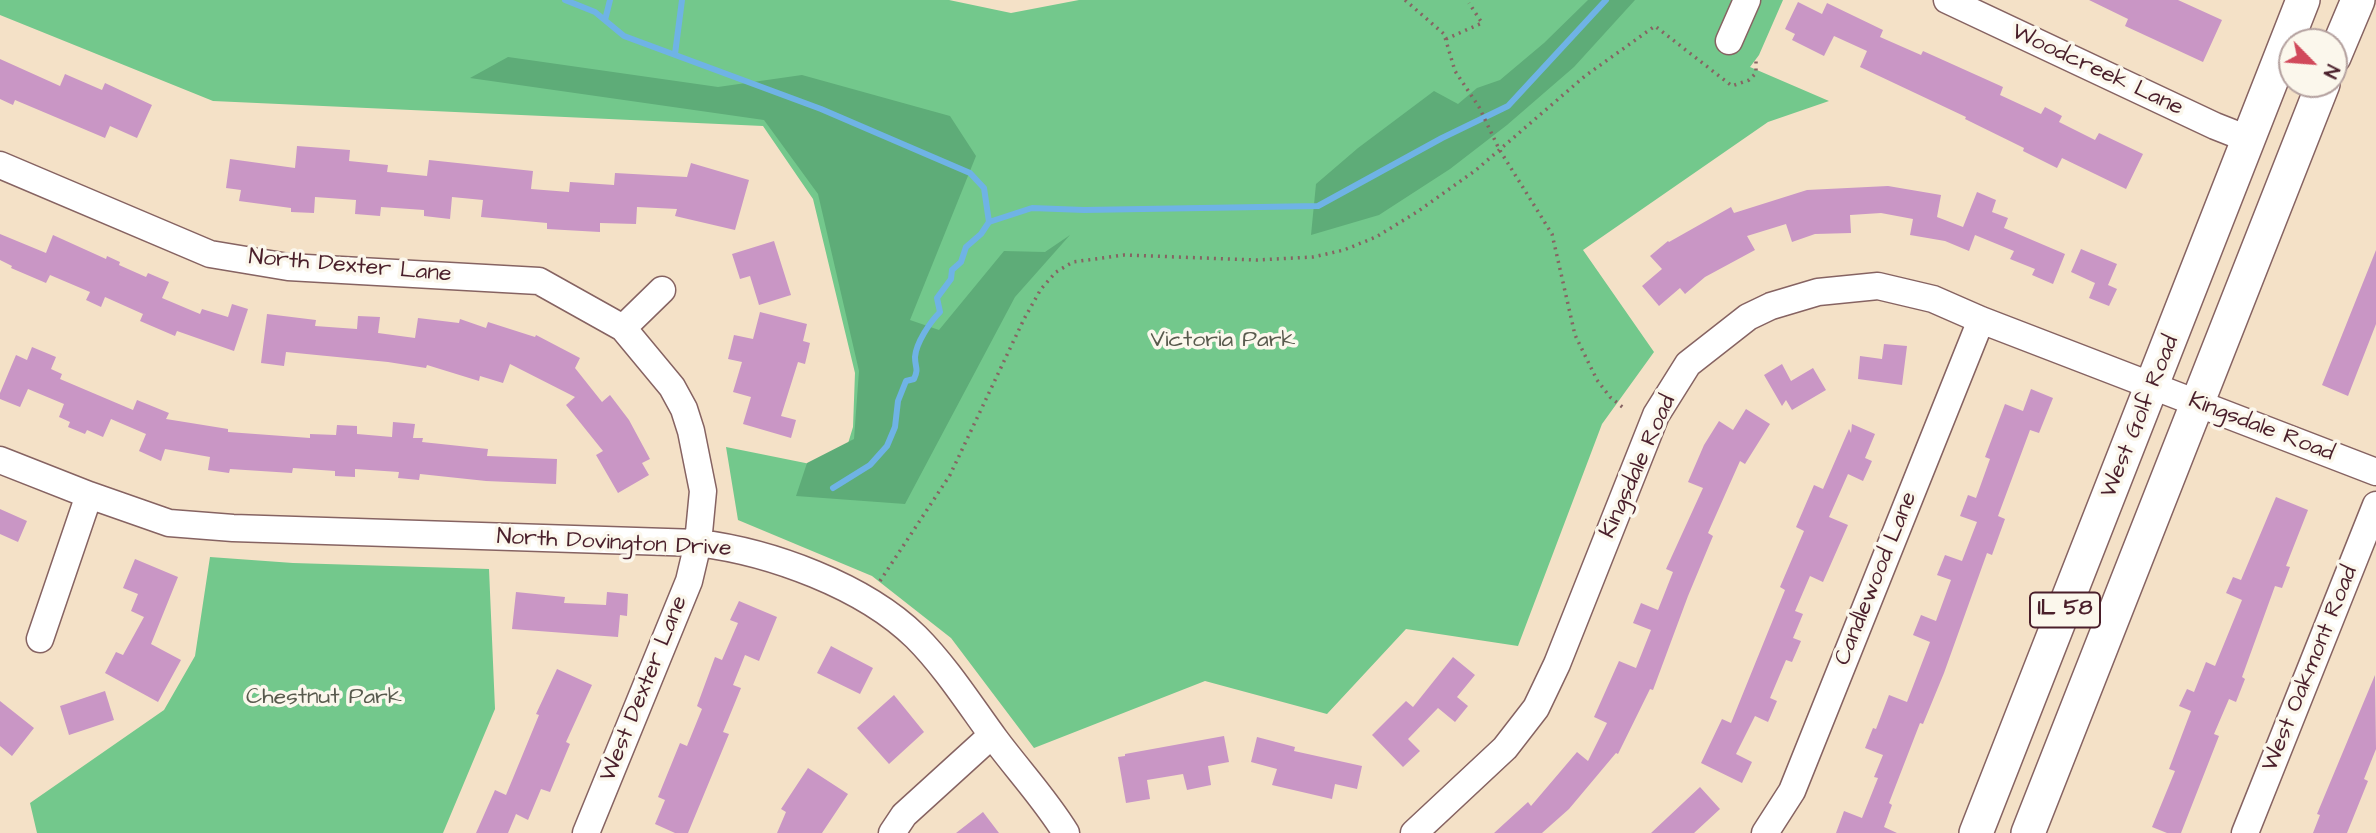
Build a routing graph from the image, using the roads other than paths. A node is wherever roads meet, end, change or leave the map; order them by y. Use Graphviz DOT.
graph roads {
  1 [pos="1747,0"];
  2 [pos="2303,0"];
  3 [pos="2358,0"];
  4 [pos="1952,1"];
  5 [pos="2346,28"];
  6 [pos="1729,41"];
  7 [pos="2317,98"];
  8 [pos="2248,139"];
  9 [pos="0,165"];
  10 [pos="662,290"];
  11 [pos="1981,320"];
  12 [pos="623,328"];
  13 [pos="2153,386"];
  14 [pos="2196,403"];
  15 [pos="0,460"];
  16 [pos="2376,472"];
  17 [pos="89,495"];
  18 [pos="2376,505"];
  19 [pos="698,543"];
  20 [pos="40,639"];
  21 [pos="992,735"];
  22 [pos="586,833"];
  23 [pos="892,833"];
  24 [pos="1066,833"];
  25 [pos="1414,833"];
  26 [pos="1765,833"];
  27 [pos="1976,833"];
  28 [pos="2028,833"];
  29 [pos="2245,833"];
  1 -- 6 [label="street"];
  2 -- 8 [label="main road, West Golf Road / IL 58"];
  3 -- 5 [label="main road"];
  4 -- 8 [label="street, Woodcreek Lane"];
  7 -- 14 [label="main road, West Golf Road / IL 58"];
  8 -- 13 [label="main road, West Golf Road / IL 58"];
  9 -- 12 [label="street, North Dexter Lane"];
  10 -- 12 [label="street"];
  11 -- 13 [label="street, Kingsdale Road"];
  11 -- 25 [label="street, Kingsdale Road"];
  11 -- 26 [label="street, Candlewood Lane"];
  12 -- 19 [label="street, North Dexter Lane"];
  13 -- 14 [label="street, Kingsdale Road"];
  13 -- 27 [label="main road, West Golf Road / IL 58"];
  14 -- 16 [label="street, Kingsdale Road"];
  14 -- 28 [label="main road, West Golf Road / IL 58"];
  15 -- 17 [label="street, North Dovington Drive"];
  17 -- 19 [label="street, North Dovington Drive"];
  17 -- 20 [label="street"];
  18 -- 29 [label="street, West Oakmont Road"];
  19 -- 21 [label="street, North Dovington Drive"];
  19 -- 22 [label="street, West Dexter Lane"];
  21 -- 23 [label="street"];
  21 -- 24 [label="street, North Dovington Drive"];
}
